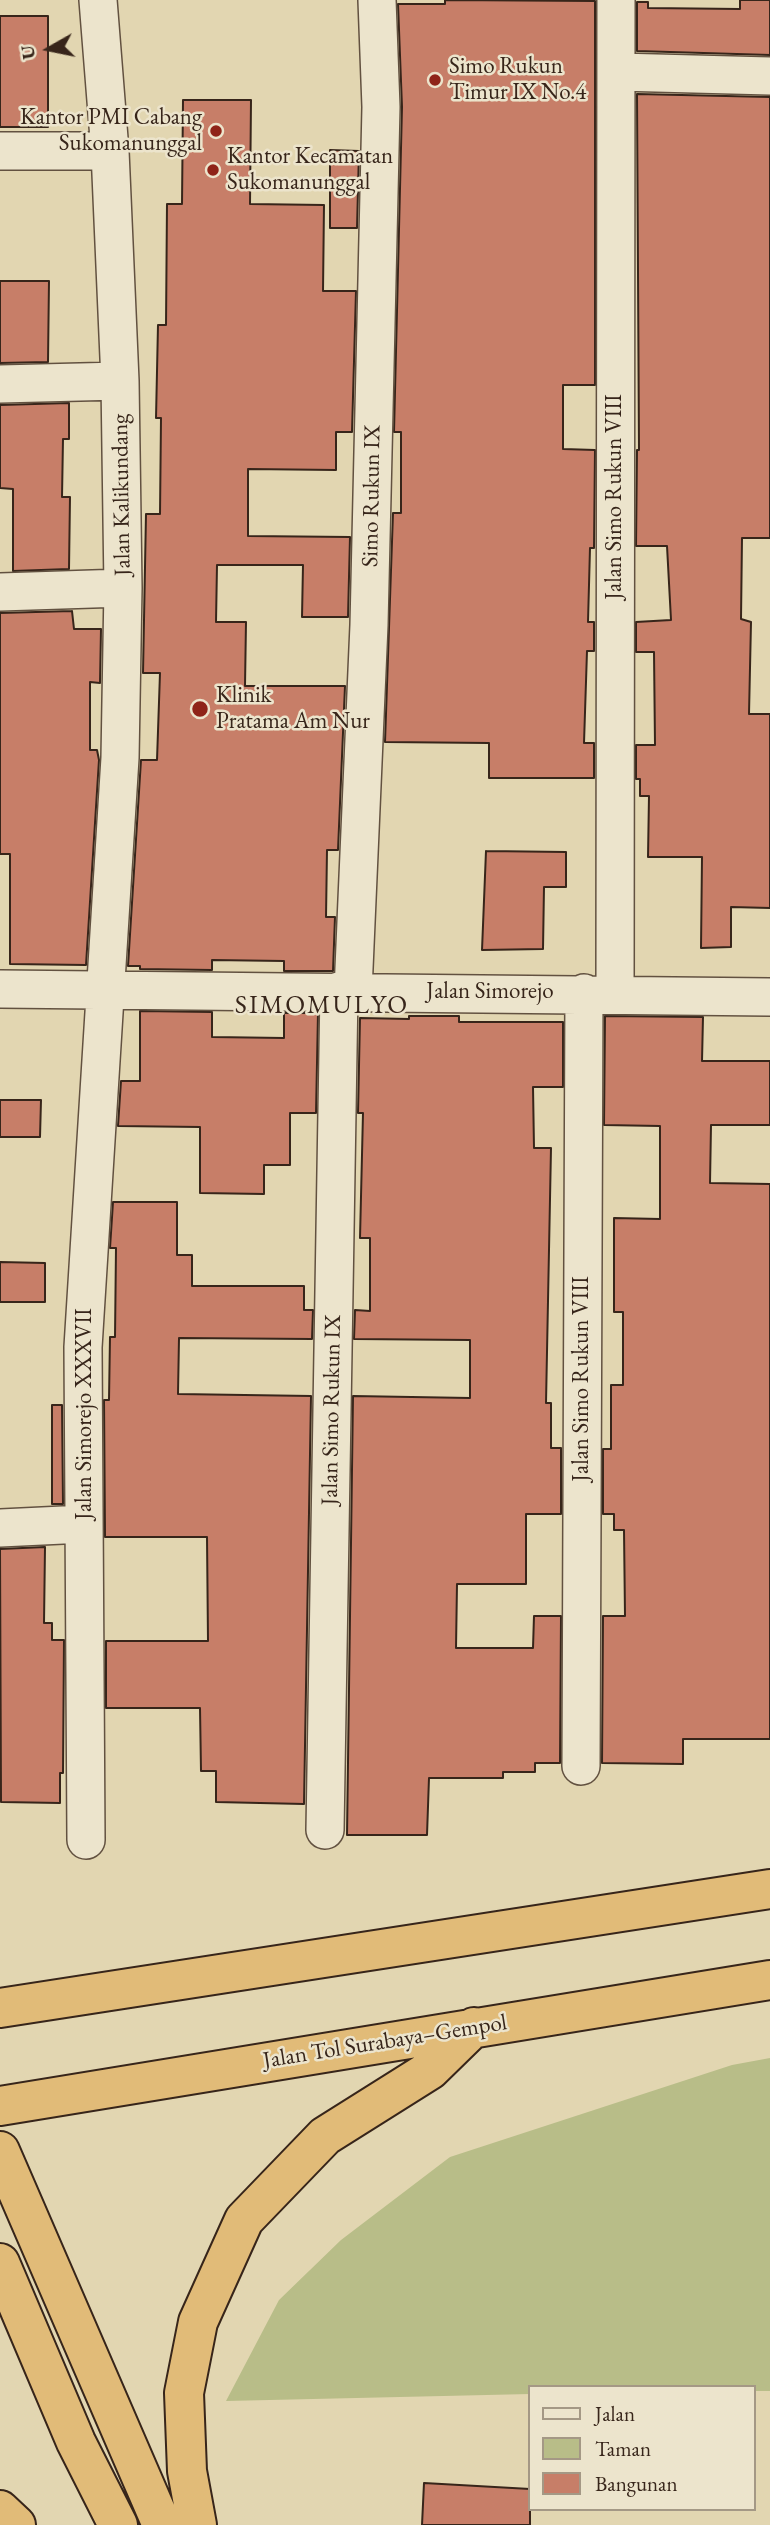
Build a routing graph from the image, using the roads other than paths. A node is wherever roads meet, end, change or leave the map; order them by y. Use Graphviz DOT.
graph roads {
  1 [pos="98,0"];
  2 [pos="377,0"];
  3 [pos="616,0"];
  4 [pos="618,72"];
  5 [pos="770,76"];
  6 [pos="0,151"];
  7 [pos="110,151"];
  8 [pos="120,381"];
  9 [pos="0,384"];
  10 [pos="123,588"];
  11 [pos="0,592"];
  12 [pos="0,989"];
  13 [pos="104,990"];
  14 [pos="346,991"];
  15 [pos="599,993"];
  16 [pos="770,997"];
  17 [pos="84,1524"];
  18 [pos="0,1528"];
  19 [pos="581,1766"];
  20 [pos="325,1830"];
  21 [pos="86,1839"];
  22 [pos="770,1889"];
  23 [pos="770,1980"];
  24 [pos="0,2008"];
  25 [pos="474,2027"];
  26 [pos="0,2106"];
  27 [pos="0,2151"];
  28 [pos="0,2263"];
  29 [pos="0,2510"];
  30 [pos="16,2525"];
  31 [pos="118,2525"];
  32 [pos="162,2525"];
  33 [pos="197,2525"];
  1 -- 7 [label="street, Jalan Kalikundang"];
  2 -- 14 [label="street, Simo Rukun IX"];
  3 -- 4 [label="street, Jalan Simo Rukun VIII"];
  4 -- 5 [label="street"];
  4 -- 15 [label="street, Jalan Simo Rukun VIII"];
  6 -- 7 [label="street"];
  7 -- 8 [label="street, Jalan Kalikundang"];
  8 -- 9 [label="street"];
  8 -- 10 [label="street, Jalan Kalikundang"];
  10 -- 11 [label="street"];
  10 -- 13 [label="street, Jalan Kalikundang"];
  12 -- 13 [label="street, Jalan Simorejo"];
  13 -- 14 [label="street, Jalan Simorejo"];
  13 -- 17 [label="street, Jalan Simorejo XXXVII"];
  14 -- 15 [label="street, Jalan Simorejo"];
  14 -- 20 [label="street, Jalan Simo Rukun IX"];
  15 -- 16 [label="street, Jalan Simorejo"];
  15 -- 19 [label="street, Jalan Simo Rukun VIII"];
  17 -- 18 [label="street"];
  17 -- 21 [label="street, Jalan Simorejo XXXVII"];
  22 -- 24 [label="highway"];
  23 -- 25 [label="highway, Jalan Tol Surabaya–Gempol"];
  25 -- 26 [label="highway, Jalan Tol Surabaya–Gempol"];
  25 -- 33 [label="highway"];
  27 -- 32 [label="highway"];
  28 -- 31 [label="highway"];
  29 -- 30 [label="highway"];
}
